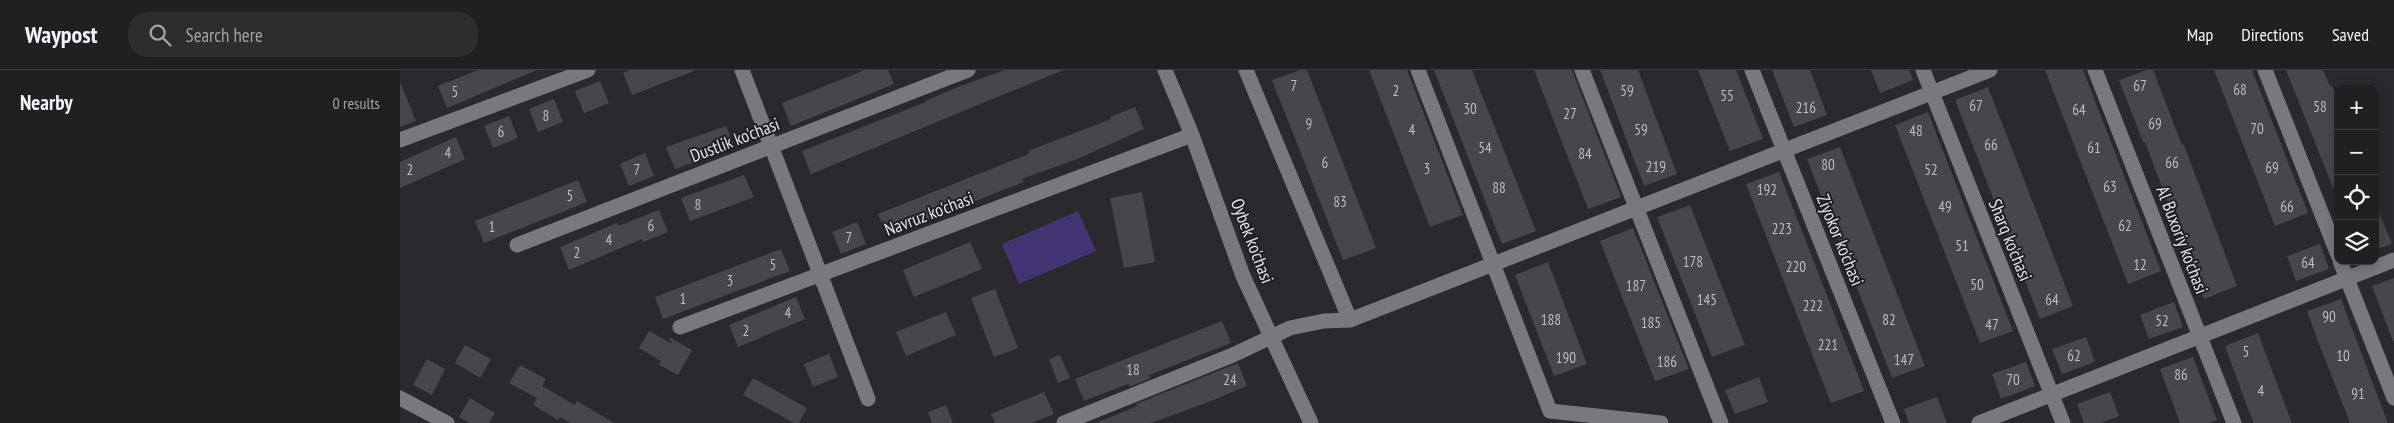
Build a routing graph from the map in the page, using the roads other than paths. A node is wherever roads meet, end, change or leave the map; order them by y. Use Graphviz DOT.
graph roads {
  1 [pos="588,70"];
  2 [pos="742,70"];
  3 [pos="968,70"];
  4 [pos="1165,70"];
  5 [pos="1246,70"];
  6 [pos="1418,70"];
  7 [pos="1582,70"];
  8 [pos="1752,70"];
  9 [pos="1922,70"];
  10 [pos="1990,70"];
  11 [pos="2095,70"];
  12 [pos="2265,70"];
  13 [pos="1931,92"];
  14 [pos="1192,134"];
  15 [pos="400,140"];
  16 [pos="771,146"];
  17 [pos="1785,150"];
  18 [pos="1636,208"];
  19 [pos="517,245"];
  20 [pos="2334,245"];
  21 [pos="2394,260"];
  22 [pos="1494,264"];
  23 [pos="2342,265"];
  24 [pos="820,275"];
  25 [pos="2347,279"];
  26 [pos="1350,320"];
  27 [pos="680,327"];
  28 [pos="2200,336"];
  29 [pos="1271,337"];
  30 [pos="2051,395"];
  31 [pos="400,398"];
  32 [pos="2394,398"];
  33 [pos="868,399"];
  34 [pos="447,423"];
  35 [pos="1064,423"];
  36 [pos="1311,423"];
  37 [pos="1661,423"];
  38 [pos="1721,423"];
  39 [pos="1893,423"];
  40 [pos="1979,423"];
  41 [pos="2062,423"];
  42 [pos="2234,423"];
  1 -- 15 [label="street"];
  2 -- 16 [label="street"];
  3 -- 16 [label="street, Dustlik ko'chasi"];
  4 -- 14 [label="street, Oybek ko'chasi"];
  5 -- 26 [label="street"];
  6 -- 22 [label="street"];
  7 -- 18 [label="street"];
  8 -- 17 [label="street, Ziyokor ko'chasi"];
  9 -- 13 [label="street, Sharq ko'chasi"];
  10 -- 13 [label="street"];
  11 -- 28 [label="street, Al Buxoriy ko'chasi"];
  12 -- 20 [label="street"];
  13 -- 17 [label="street"];
  13 -- 30 [label="street, Sharq ko'chasi"];
  14 -- 24 [label="street, Navruz ko'chasi"];
  14 -- 29 [label="street, Oybek ko'chasi"];
  16 -- 19 [label="street, Dustlik ko'chasi"];
  16 -- 24 [label="street"];
  17 -- 18 [label="street"];
  17 -- 39 [label="street, Ziyokor ko'chasi"];
  18 -- 22 [label="street"];
  18 -- 38 [label="street"];
  21 -- 25 [label="street"];
  22 -- 26 [label="street"];
  22 -- 37 [label="street"];
  23 -- 25 [label="street"];
  24 -- 27 [label="street, Navruz ko'chasi"];
  24 -- 33 [label="street"];
  25 -- 28 [label="street"];
  25 -- 32 [label="street"];
  26 -- 29 [label="street"];
  28 -- 30 [label="street"];
  28 -- 42 [label="street, Al Buxoriy ko'chasi"];
  29 -- 35 [label="street"];
  29 -- 36 [label="street, Oybek ko'chasi"];
  30 -- 40 [label="street"];
  30 -- 41 [label="street, Sharq ko'chasi"];
  31 -- 34 [label="street"];
}
